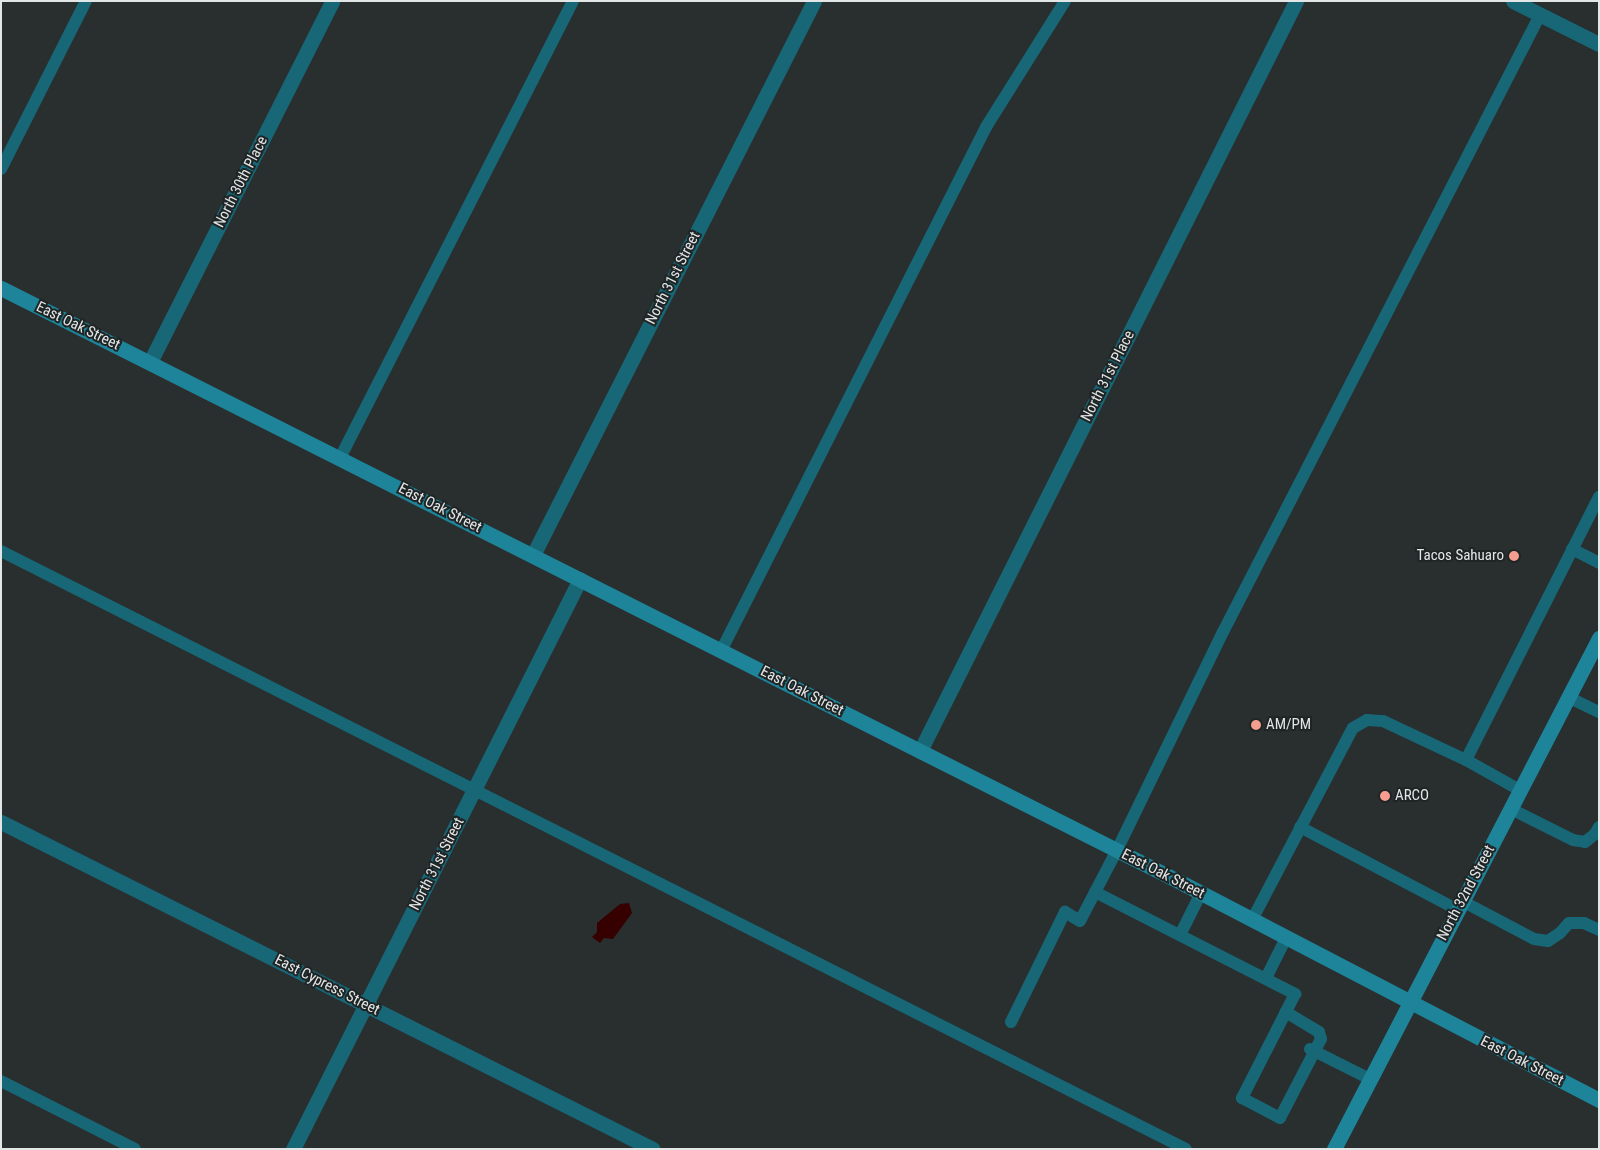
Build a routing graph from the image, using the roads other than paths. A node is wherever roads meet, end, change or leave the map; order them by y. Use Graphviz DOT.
graph roads {
  1 [pos="86,1"];
  2 [pos="332,1"];
  3 [pos="573,1"];
  4 [pos="814,1"];
  5 [pos="1064,1"];
  6 [pos="1296,1"];
  7 [pos="1513,1"];
  8 [pos="1540,15"];
  9 [pos="1599,44"];
  10 [pos="1,169"];
  11 [pos="1,288"];
  12 [pos="150,362"];
  13 [pos="340,458"];
  14 [pos="1599,497"];
  15 [pos="1572,549"];
  16 [pos="1,551"];
  17 [pos="533,555"];
  18 [pos="1599,563"];
  19 [pos="580,579"];
  20 [pos="1599,638"];
  21 [pos="721,650"];
  22 [pos="1568,697"];
  23 [pos="1599,712"];
  24 [pos="920,751"];
  25 [pos="1466,760"];
  26 [pos="474,790"];
  27 [pos="1520,790"];
  28 [pos="1511,808"];
  29 [pos="1,822"];
  30 [pos="1599,827"];
  31 [pos="1300,828"];
  32 [pos="1117,850"];
  33 [pos="1095,892"];
  34 [pos="1201,893"];
  35 [pos="1460,906"];
  36 [pos="1252,920"];
  37 [pos="1599,930"];
  38 [pos="1180,935"];
  39 [pos="1286,938"];
  40 [pos="1266,978"];
  41 [pos="1410,1003"];
  42 [pos="366,1005"];
  43 [pos="1286,1012"];
  44 [pos="1011,1022"];
  45 [pos="1313,1050"];
  46 [pos="1370,1079"];
  47 [pos="1,1081"];
  48 [pos="1599,1100"];
  49 [pos="135,1149"];
  50 [pos="293,1149"];
  51 [pos="653,1149"];
  52 [pos="1186,1149"];
  53 [pos="1334,1149"];
  1 -- 10 [label="lane"];
  2 -- 12 [label="street, North 30th Place"];
  3 -- 13 [label="lane"];
  4 -- 17 [label="street, North 31st Street"];
  5 -- 21 [label="lane"];
  6 -- 24 [label="street, North 31st Place"];
  7 -- 8 [label="street"];
  8 -- 9 [label="street"];
  8 -- 32 [label="lane"];
  11 -- 12 [label="street, East Oak Street"];
  12 -- 13 [label="street, East Oak Street"];
  13 -- 17 [label="street, East Oak Street"];
  14 -- 15 [label="lane"];
  15 -- 18 [label="lane"];
  15 -- 25 [label="lane"];
  16 -- 26 [label="lane"];
  17 -- 19 [label="street, East Oak Street"];
  19 -- 21 [label="street, East Oak Street"];
  19 -- 26 [label="street, North 31st Street"];
  20 -- 22 [label="street, North 32nd Street"];
  21 -- 24 [label="street, East Oak Street"];
  22 -- 23 [label="lane"];
  22 -- 27 [label="street, North 32nd Street"];
  24 -- 32 [label="street, East Oak Street"];
  25 -- 27 [label="lane"];
  25 -- 31 [label="lane"];
  26 -- 42 [label="street, North 31st Street"];
  26 -- 52 [label="lane"];
  27 -- 28 [label="street, North 32nd Street"];
  28 -- 30 [label="lane"];
  28 -- 35 [label="street, North 32nd Street"];
  29 -- 42 [label="street, East Cypress Street"];
  31 -- 35 [label="lane"];
  31 -- 36 [label="lane"];
  32 -- 33 [label="lane"];
  32 -- 34 [label="street, East Oak Street"];
  33 -- 38 [label="lane"];
  33 -- 44 [label="lane"];
  34 -- 36 [label="street, East Oak Street"];
  34 -- 38 [label="lane"];
  35 -- 37 [label="lane"];
  35 -- 41 [label="street, North 32nd Street"];
  36 -- 39 [label="street, East Oak Street"];
  38 -- 40 [label="lane"];
  39 -- 40 [label="lane"];
  39 -- 41 [label="street, East Oak Street"];
  40 -- 43 [label="lane"];
  41 -- 46 [label="street, North 32nd Street"];
  41 -- 48 [label="street, East Oak Street"];
  42 -- 50 [label="street, North 31st Street"];
  42 -- 51 [label="street, East Cypress Street"];
  43 -- 45 [label="lane"];
  43 -- 45 [label="lane"];
  45 -- 46 [label="lane"];
  46 -- 53 [label="street, North 32nd Street"];
  47 -- 49 [label="lane"];
}
